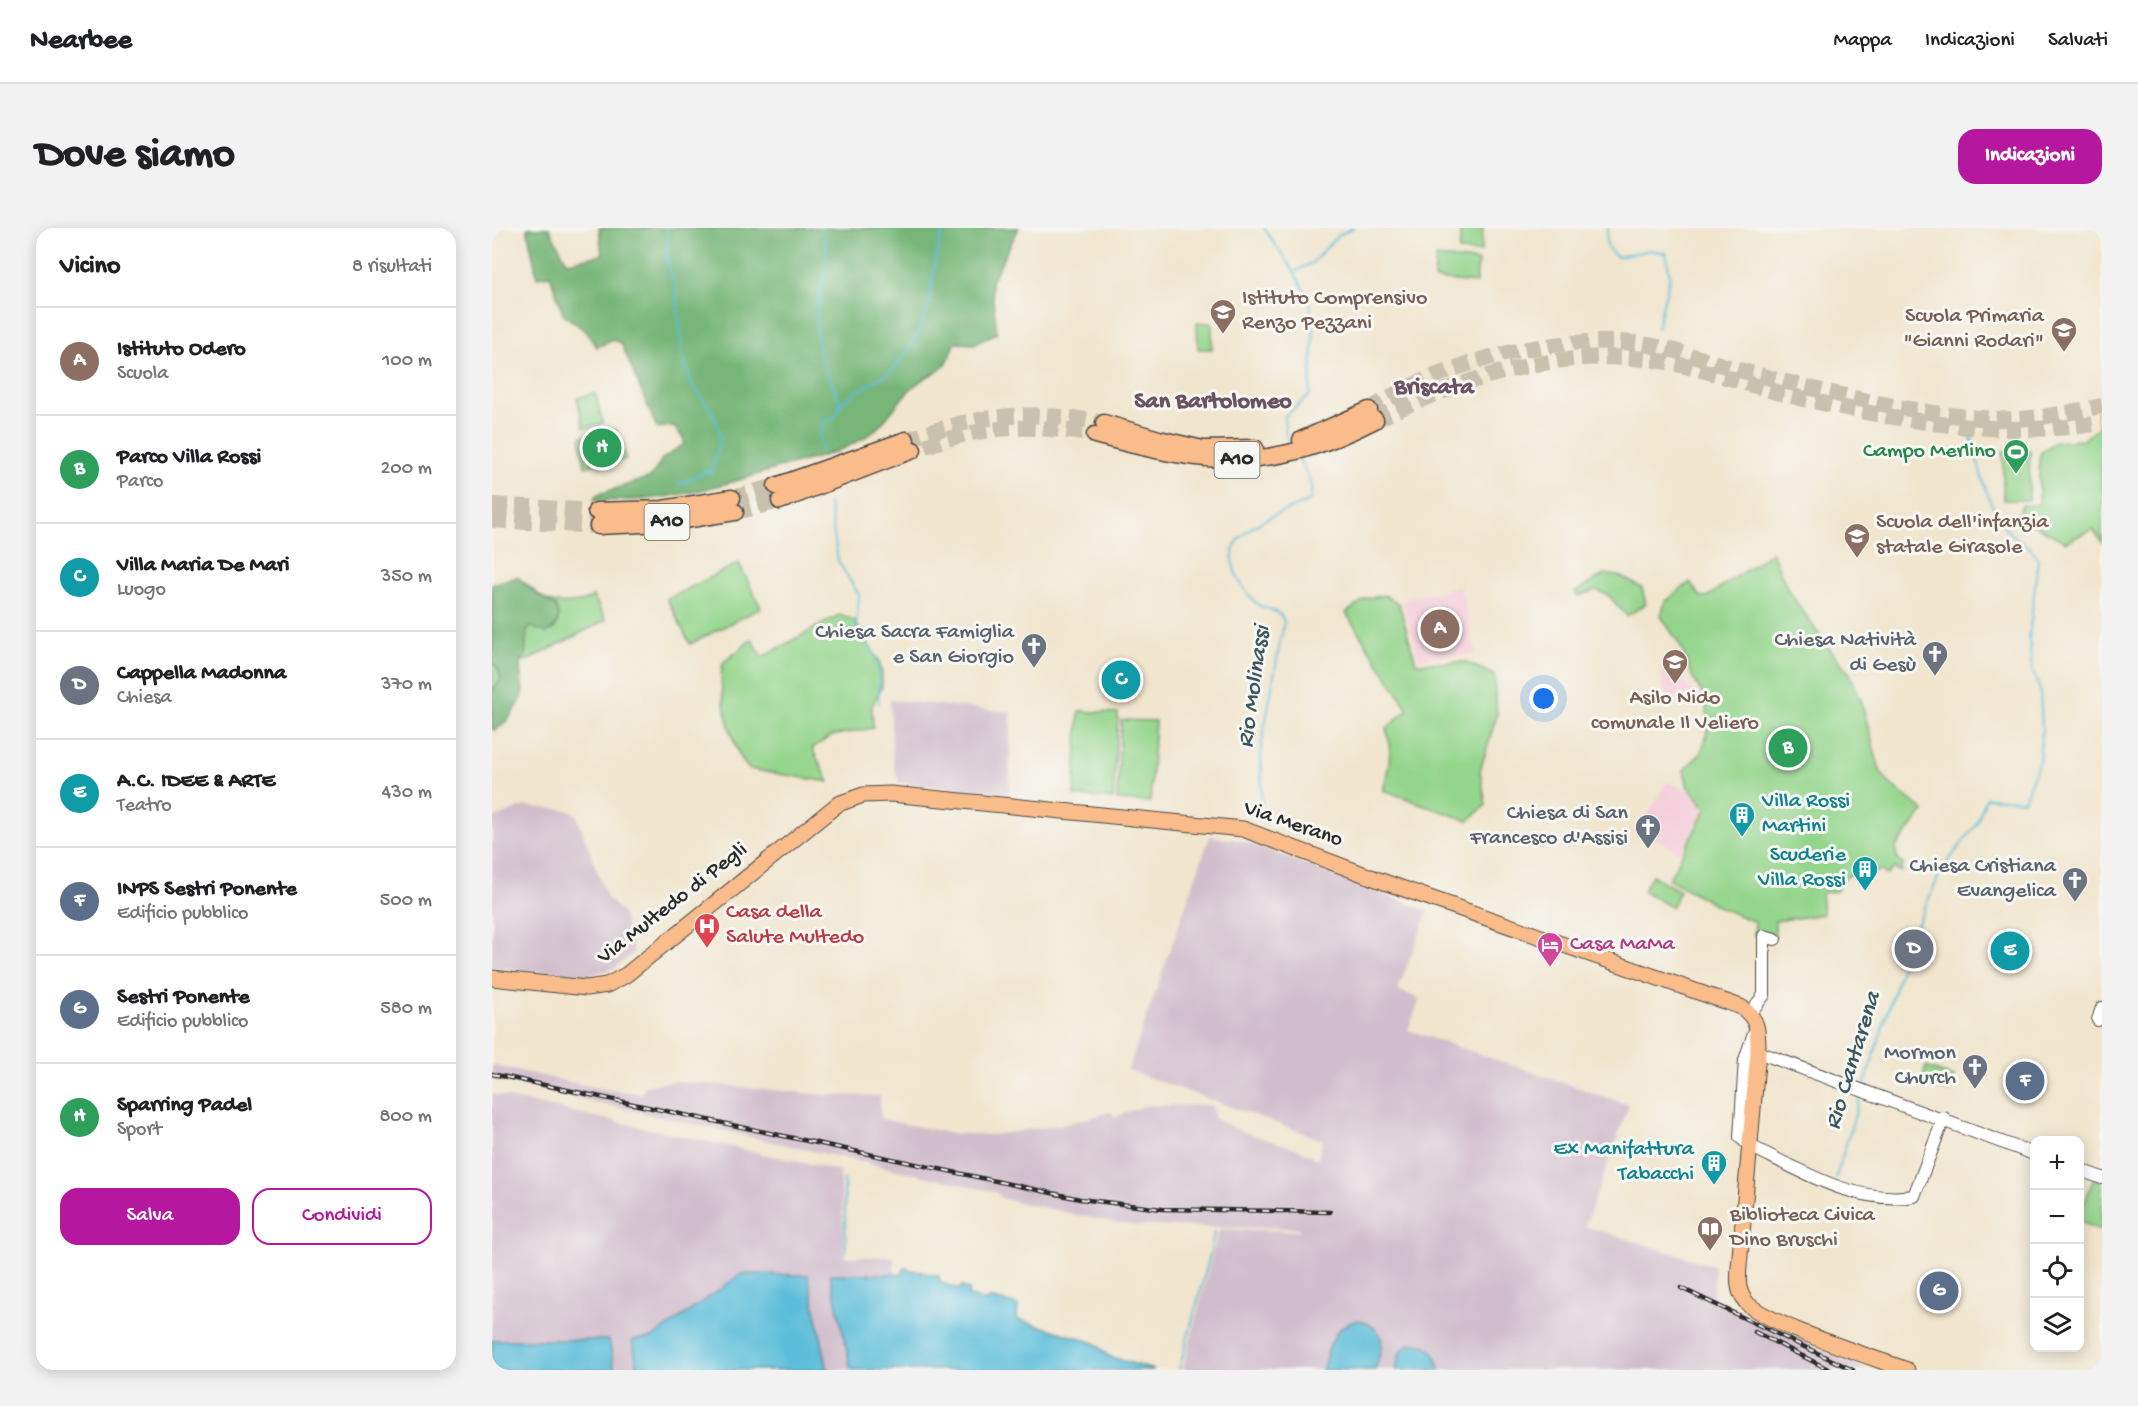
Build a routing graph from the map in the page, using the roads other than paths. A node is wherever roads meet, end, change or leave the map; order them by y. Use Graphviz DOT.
graph roads {
  1 [pos="1372,415"];
  2 [pos="1100,429"];
  3 [pos="909,445"];
  4 [pos="778,494"];
  5 [pos="734,505"];
  6 [pos="597,519"];
  7 [pos="801,832"];
  8 [pos="1775,939"];
  9 [pos="492,978"];
  10 [pos="1754,1018"];
  11 [pos="1758,1052"];
  12 [pos="1944,1118"];
  13 [pos="1750,1146"];
  14 [pos="2030,1152"];
  15 [pos="2084,1172"];
  16 [pos="2102,1178"];
  17 [pos="1907,1370"];
  1 -- 2 [label="highway"];
  3 -- 4 [label="highway"];
  5 -- 6 [label="highway, A10"];
  7 -- 9 [label="main road, Via Multedo di Pegli"];
  7 -- 10 [label="main road, Via Merano"];
  8 -- 10 [label="street"];
  10 -- 11 [label="main road"];
  10 -- 13 [label="street"];
  11 -- 12 [label="street"];
  11 -- 13 [label="main road"];
  12 -- 13 [label="street"];
  12 -- 14 [label="street"];
  13 -- 17 [label="main road"];
  15 -- 16 [label="street"];
}
